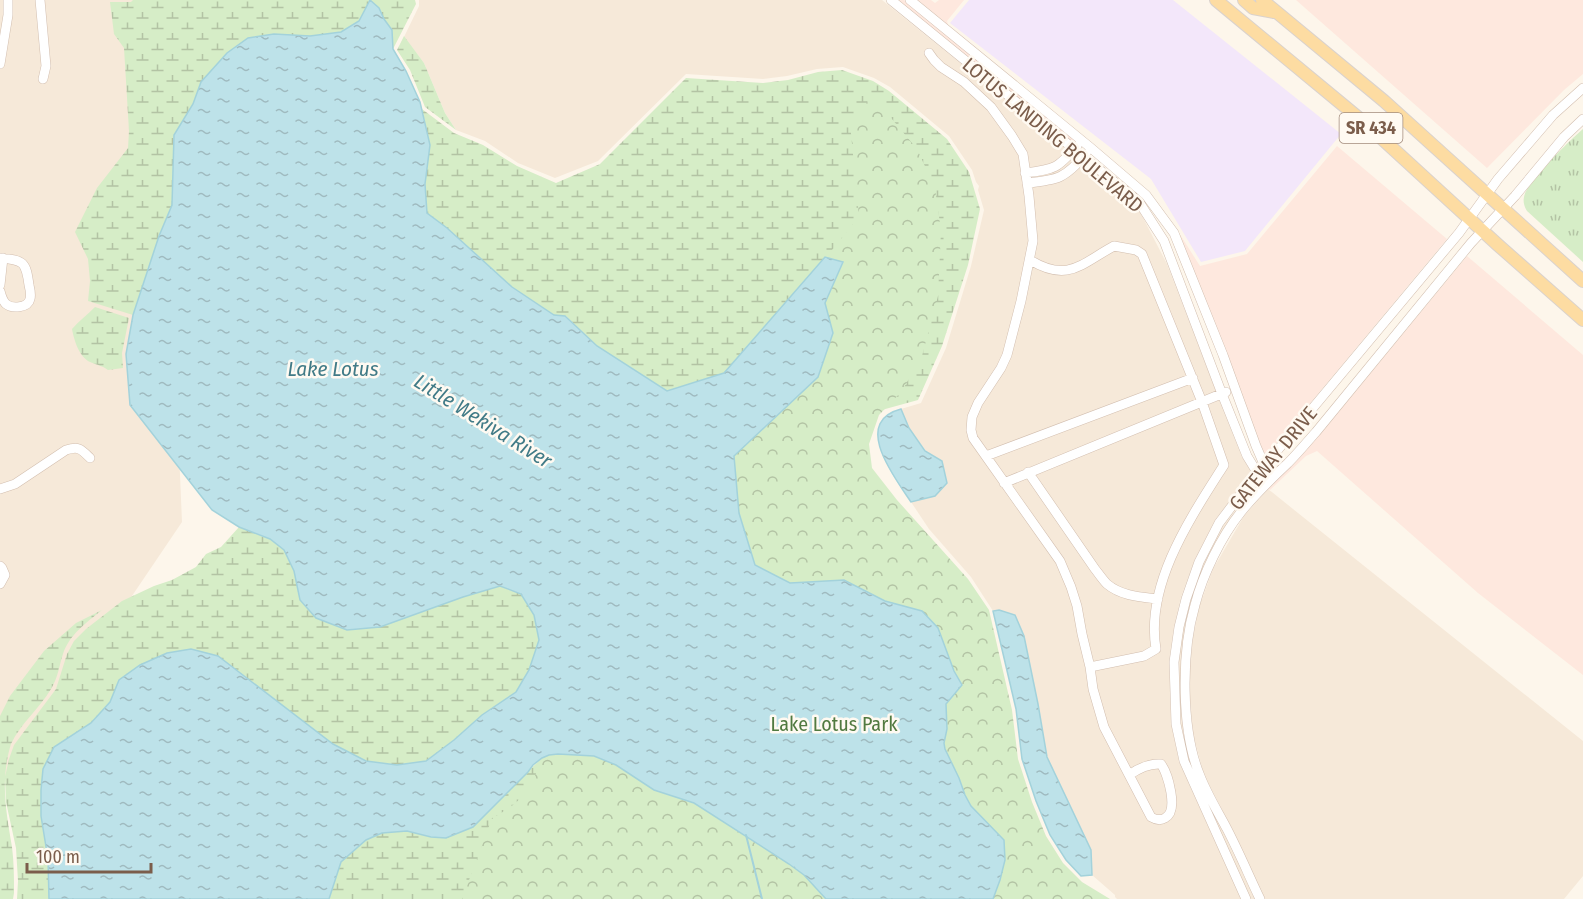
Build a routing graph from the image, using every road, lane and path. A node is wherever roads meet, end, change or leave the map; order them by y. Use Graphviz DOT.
graph roads {
  1 [pos="8,0"];
  2 [pos="40,0"];
  3 [pos="891,0"];
  4 [pos="910,0"];
  5 [pos="1216,0"];
  6 [pos="1244,0"];
  7 [pos="1262,0"];
  8 [pos="1278,13"];
  9 [pos="929,53"];
  10 [pos="0,64"];
  11 [pos="43,79"];
  12 [pos="1583,88"];
  13 [pos="1583,119"];
  14 [pos="1082,140"];
  15 [pos="1091,148"];
  16 [pos="1074,150"];
  17 [pos="1083,157"];
  18 [pos="1060,165"];
  19 [pos="1026,173"];
  20 [pos="1065,174"];
  21 [pos="1027,183"];
  22 [pos="1486,195"];
  23 [pos="1502,209"];
  24 [pos="1469,219"];
  25 [pos="1482,231"];
  26 [pos="1,258"];
  27 [pos="1030,260"];
  28 [pos="1583,281"];
  29 [pos="0,285"];
  30 [pos="0,291"];
  31 [pos="1583,320"];
  32 [pos="1357,356"];
  33 [pos="1369,366"];
  34 [pos="1192,378"];
  35 [pos="1234,388"];
  36 [pos="1222,394"];
  37 [pos="1202,402"];
  38 [pos="986,456"];
  39 [pos="90,458"];
  40 [pos="1265,465"];
  41 [pos="1028,472"];
  42 [pos="1258,474"];
  43 [pos="1269,480"];
  44 [pos="1004,483"];
  45 [pos="0,489"];
  46 [pos="0,566"];
  47 [pos="2,580"];
  48 [pos="1158,599"];
  49 [pos="1090,667"];
  50 [pos="1129,775"];
  51 [pos="1246,899"];
  52 [pos="1260,899"];
  1 -- 10 [label="street"];
  2 -- 11 [label="street"];
  3 -- 16 [label="street, LOTUS LANDING BOULEVARD"];
  4 -- 14 [label="street, LOTUS LANDING BOULEVARD"];
  5 -- 24 [label="main road, SR 434"];
  6 -- 8 [label="main road"];
  7 -- 8 [label="main road, SR 434"];
  8 -- 22 [label="main road, SR 434"];
  9 -- 19 [label="street"];
  12 -- 22 [label="street, GATEWAY DRIVE"];
  13 -- 23 [label="street, GATEWAY DRIVE"];
  14 -- 15 [label="street, LOTUS LANDING BOULEVARD"];
  14 -- 16 [label="street"];
  15 -- 17 [label="street"];
  15 -- 35 [label="street, LOTUS LANDING BOULEVARD"];
  16 -- 17 [label="street, LOTUS LANDING BOULEVARD"];
  16 -- 18 [label="street"];
  17 -- 20 [label="street"];
  17 -- 36 [label="street, LOTUS LANDING BOULEVARD"];
  18 -- 19 [label="street"];
  18 -- 20 [label="street"];
  19 -- 21 [label="street"];
  20 -- 21 [label="street"];
  21 -- 27 [label="street"];
  22 -- 23 [label="main road, SR 434"];
  22 -- 24 [label="street, GATEWAY DRIVE"];
  23 -- 25 [label="street, GATEWAY DRIVE"];
  23 -- 28 [label="main road, SR 434"];
  24 -- 25 [label="main road, SR 434"];
  24 -- 32 [label="street, GATEWAY DRIVE"];
  25 -- 31 [label="main road, SR 434"];
  25 -- 33 [label="street, GATEWAY DRIVE"];
  26 -- 29 [label="street"];
  26 -- 30 [label="street"];
  27 -- 34 [label="street"];
  27 -- 38 [label="street"];
  32 -- 33 [label="street"];
  32 -- 40 [label="street, GATEWAY DRIVE"];
  33 -- 43 [label="street, GATEWAY DRIVE"];
  34 -- 37 [label="street"];
  34 -- 38 [label="street"];
  35 -- 36 [label="street"];
  35 -- 40 [label="street, LOTUS LANDING BOULEVARD"];
  36 -- 37 [label="street"];
  36 -- 42 [label="street, LOTUS LANDING BOULEVARD"];
  37 -- 41 [label="street"];
  37 -- 48 [label="street"];
  38 -- 44 [label="street"];
  39 -- 45 [label="street"];
  40 -- 42 [label="street, GATEWAY DRIVE"];
  40 -- 43 [label="street, LOTUS LANDING BOULEVARD"];
  41 -- 44 [label="street"];
  41 -- 48 [label="street"];
  42 -- 43 [label="street"];
  42 -- 51 [label="street, GATEWAY DRIVE"];
  43 -- 52 [label="street, GATEWAY DRIVE"];
  44 -- 49 [label="street"];
  46 -- 47 [label="street"];
  48 -- 49 [label="street"];
  49 -- 50 [label="street"];
  50 -- 50 [label="street"];
}
